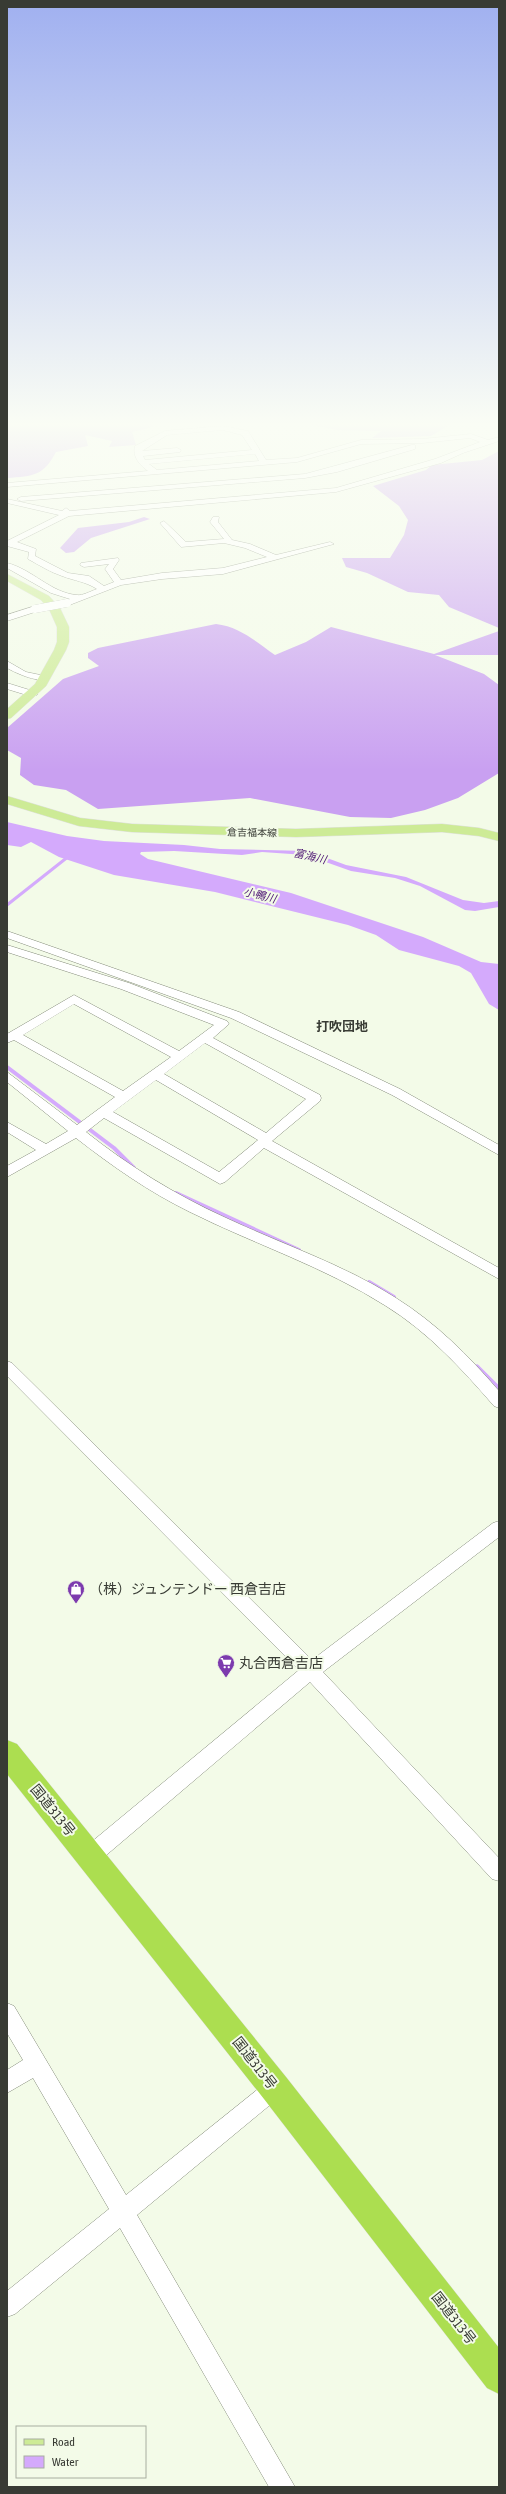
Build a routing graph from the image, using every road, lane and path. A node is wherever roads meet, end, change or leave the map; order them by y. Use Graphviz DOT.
graph roads {
  1 [pos="17,537"];
  2 [pos="23,537"];
  3 [pos="177,537"];
  4 [pos="227,537"];
  5 [pos="20,539"];
  6 [pos="228,542"];
  7 [pos="9,543"];
  8 [pos="330,544"];
  9 [pos="276,558"];
  10 [pos="7,565"];
  11 [pos="84,565"];
  12 [pos="7,577"];
  13 [pos="119,583"];
  14 [pos="102,588"];
  15 [pos="79,598"];
  16 [pos="7,618"];
  17 [pos="7,664"];
  18 [pos="45,677"];
  19 [pos="7,686"];
  20 [pos="33,694"];
  21 [pos="7,715"];
  22 [pos="7,800"];
  23 [pos="499,837"];
  24 [pos="10,937"];
  25 [pos="7,948"];
  26 [pos="11,1037"];
  27 [pos="204,1038"];
  28 [pos="179,1056"];
  29 [pos="155,1074"];
  30 [pos="7,1076"];
  31 [pos="124,1097"];
  32 [pos="103,1112"];
  33 [pos="7,1126"];
  34 [pos="78,1130"];
  35 [pos="265,1140"];
  36 [pos="46,1150"];
  37 [pos="499,1151"];
  38 [pos="7,1172"];
  39 [pos="499,1274"];
  40 [pos="7,1367"];
  41 [pos="499,1402"];
  42 [pos="499,1528"];
  43 [pos="311,1671"];
  44 [pos="7,1753"];
  45 [pos="90,1856"];
  46 [pos="499,1872"];
  47 [pos="7,2013"];
  48 [pos="36,2063"];
  49 [pos="7,2083"];
  50 [pos="275,2088"];
  51 [pos="123,2213"];
  52 [pos="7,2306"];
  53 [pos="499,2376"];
  54 [pos="283,2487"];
  1 -- 5 [label="street"];
  2 -- 5 [label="street"];
  3 -- 6 [label="street"];
  4 -- 6 [label="street"];
  5 -- 7 [label="street"];
  6 -- 9 [label="street"];
  7 -- 14 [label="street"];
  8 -- 9 [label="street"];
  9 -- 13 [label="street"];
  10 -- 15 [label="street"];
  11 -- 13 [label="street"];
  12 -- 18 [label="main road"];
  13 -- 14 [label="street"];
  14 -- 15 [label="street"];
  15 -- 16 [label="street, bridge"];
  17 -- 18 [label="street"];
  18 -- 20 [label="main road"];
  19 -- 20 [label="street"];
  20 -- 21 [label="main road"];
  22 -- 23 [label="main road, 倉吉福本線"];
  24 -- 37 [label="street"];
  25 -- 27 [label="street"];
  26 -- 28 [label="street"];
  26 -- 31 [label="street"];
  27 -- 28 [label="street"];
  27 -- 35 [label="street"];
  28 -- 29 [label="street"];
  29 -- 31 [label="street"];
  29 -- 35 [label="street"];
  30 -- 34 [label="street"];
  31 -- 32 [label="street"];
  32 -- 34 [label="street"];
  32 -- 35 [label="street"];
  33 -- 36 [label="street"];
  34 -- 36 [label="street"];
  34 -- 41 [label="street"];
  35 -- 39 [label="street"];
  36 -- 38 [label="street"];
  40 -- 43 [label="street"];
  42 -- 43 [label="street"];
  43 -- 45 [label="street"];
  43 -- 46 [label="street"];
  44 -- 45 [label="highway, 国道313号"];
  45 -- 50 [label="highway, 国道313号"];
  47 -- 48 [label="street"];
  48 -- 49 [label="street"];
  48 -- 51 [label="street"];
  50 -- 51 [label="street"];
  50 -- 53 [label="highway, 国道313号"];
  51 -- 52 [label="street"];
  51 -- 54 [label="street"];
}
